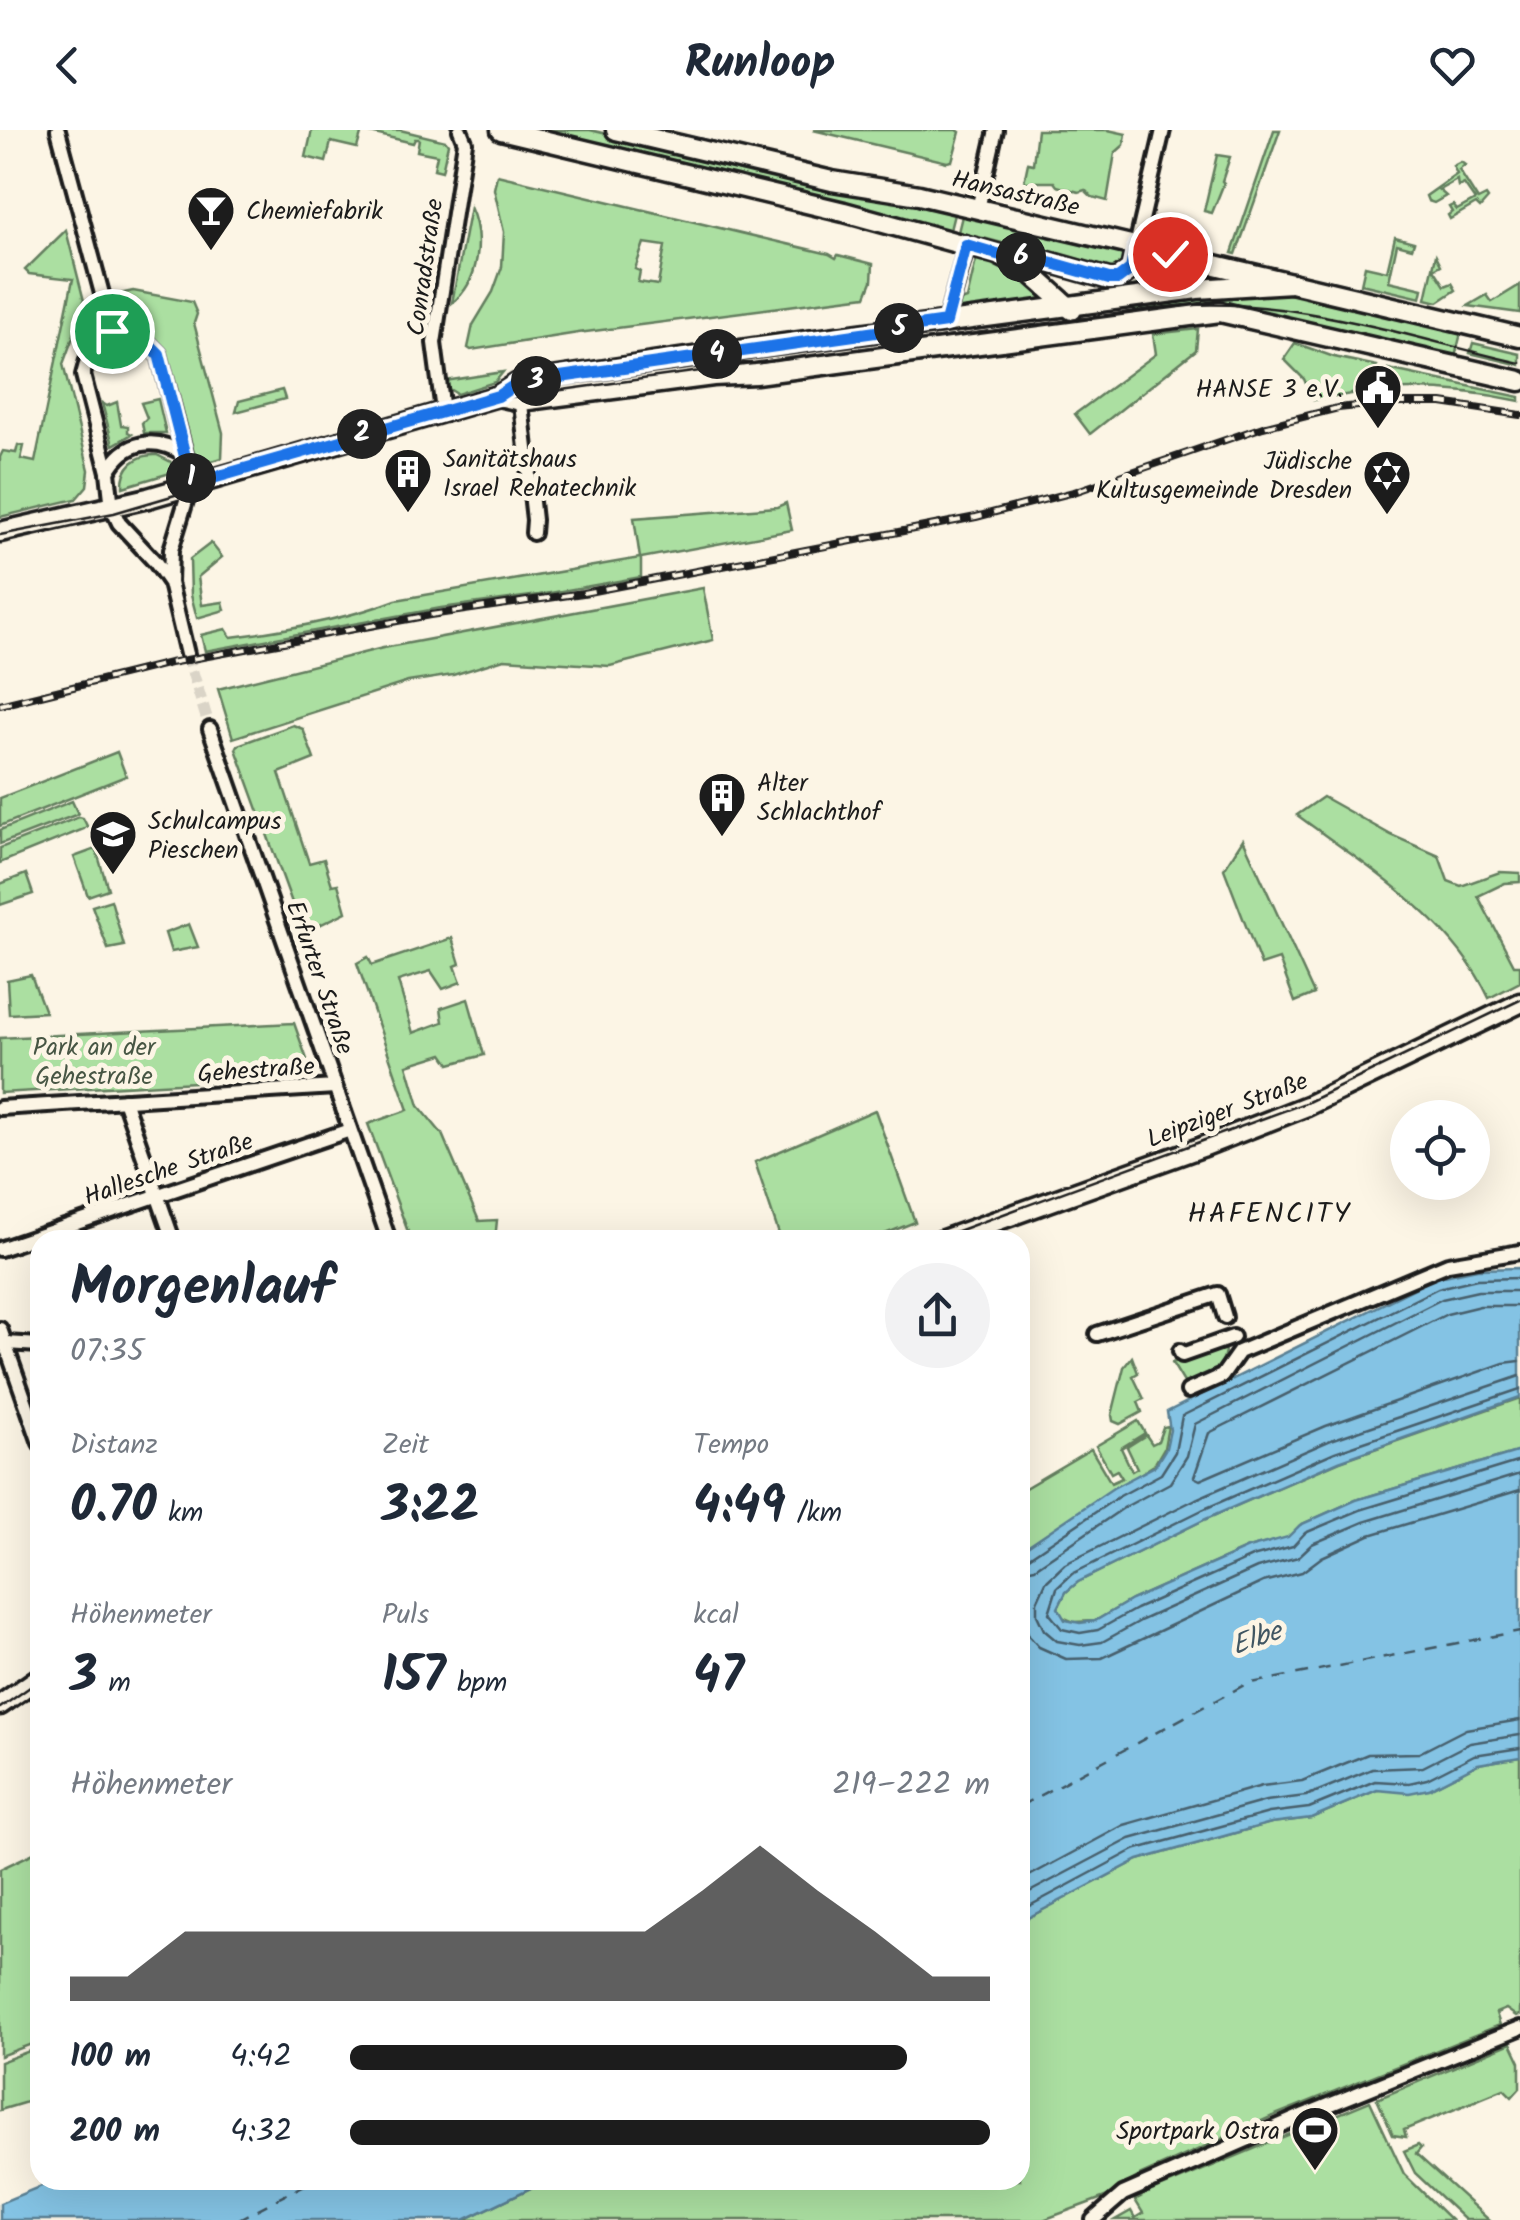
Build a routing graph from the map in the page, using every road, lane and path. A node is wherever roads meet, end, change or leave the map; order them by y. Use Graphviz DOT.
graph roads {
  1 [pos="58,130"];
  2 [pos="460,130"];
  3 [pos="501,130"];
  4 [pos="616,130"];
  5 [pos="996,130"];
  6 [pos="1163,130"];
  7 [pos="979,202"];
  8 [pos="966,245"];
  9 [pos="1136,246"];
  10 [pos="1004,256"];
  11 [pos="1292,284"];
  12 [pos="1067,306"];
  13 [pos="946,322"];
  14 [pos="1110,325"];
  15 [pos="112,331"];
  16 [pos="1520,337"];
  17 [pos="1520,381"];
  18 [pos="519,392"];
  19 [pos="442,411"];
  20 [pos="184,454"];
  21 [pos="108,472"];
  22 [pos="192,484"];
  23 [pos="112,508"];
  24 [pos="0,532"];
  25 [pos="533,533"];
  26 [pos="170,584"];
  27 [pos="187,654"];
  28 [pos="210,729"];
  29 [pos="1520,1003"];
  30 [pos="335,1087"];
  31 [pos="124,1100"];
  32 [pos="0,1108"];
  33 [pos="350,1130"];
  34 [pos="157,1196"];
  35 [pos="56,1230"];
  36 [pos="169,1230"];
  37 [pos="385,1230"];
  38 [pos="970,1230"];
  39 [pos="30,1239"];
  40 [pos="0,1249"];
  41 [pos="1520,1252"];
  42 [pos="1226,1317"];
  43 [pos="0,1329"];
  44 [pos="1096,1334"];
  45 [pos="5,1344"];
  46 [pos="30,1345"];
  47 [pos="1180,1350"];
  48 [pos="1238,1352"];
  49 [pos="1188,1391"];
  50 [pos="30,1415"];
  51 [pos="30,1684"];
  52 [pos="0,1705"];
  53 [pos="1520,2028"];
  54 [pos="1097,2215"];
  1 -- 15 [label="street"];
  2 -- 19 [label="street, Conradstraße"];
  3 -- 8 [label="main road"];
  4 -- 7 [label="main road, Hansastraße"];
  5 -- 7 [label="street"];
  6 -- 9 [label="street"];
  7 -- 9 [label="main road, Hansastraße"];
  8 -- 10 [label="main road"];
  8 -- 13 [label="street"];
  9 -- 10 [label="main road"];
  9 -- 11 [label="main road, Hansastraße"];
  10 -- 12 [label="main road"];
  11 -- 12 [label="main road"];
  11 -- 16 [label="main road, Hansastraße"];
  12 -- 13 [label="main road"];
  12 -- 14 [label="main road"];
  13 -- 18 [label="main road"];
  14 -- 17 [label="main road"];
  14 -- 18 [label="main road"];
  15 -- 20 [label="street"];
  15 -- 21 [label="street"];
  18 -- 19 [label="main road"];
  18 -- 25 [label="street"];
  19 -- 22 [label="main road"];
  20 -- 21 [label="street"];
  20 -- 22 [label="street"];
  21 -- 23 [label="street"];
  22 -- 23 [label="main road"];
  22 -- 26 [label="street"];
  23 -- 24 [label="main road"];
  23 -- 26 [label="street"];
  26 -- 27 [label="street"];
  28 -- 30 [label="street, Erfurter Straße"];
  29 -- 38 [label="main road, Leipziger Straße"];
  30 -- 31 [label="street, Gehestraße"];
  30 -- 33 [label="street, Erfurter Straße"];
  31 -- 32 [label="street, Gehestraße"];
  31 -- 34 [label="street"];
  33 -- 34 [label="street, Hallesche Straße"];
  33 -- 37 [label="street, Erfurter Straße"];
  34 -- 35 [label="street, Hallesche Straße"];
  34 -- 36 [label="street"];
  39 -- 40 [label="street, Hallesche Straße"];
  41 -- 48 [label="street"];
  42 -- 44 [label="street"];
  43 -- 45 [label="street"];
  45 -- 46 [label="street"];
  45 -- 50 [label="street"];
  47 -- 48 [label="street"];
  48 -- 49 [label="street"];
  51 -- 52 [label="main road"];
  53 -- 54 [label="street"];
}
